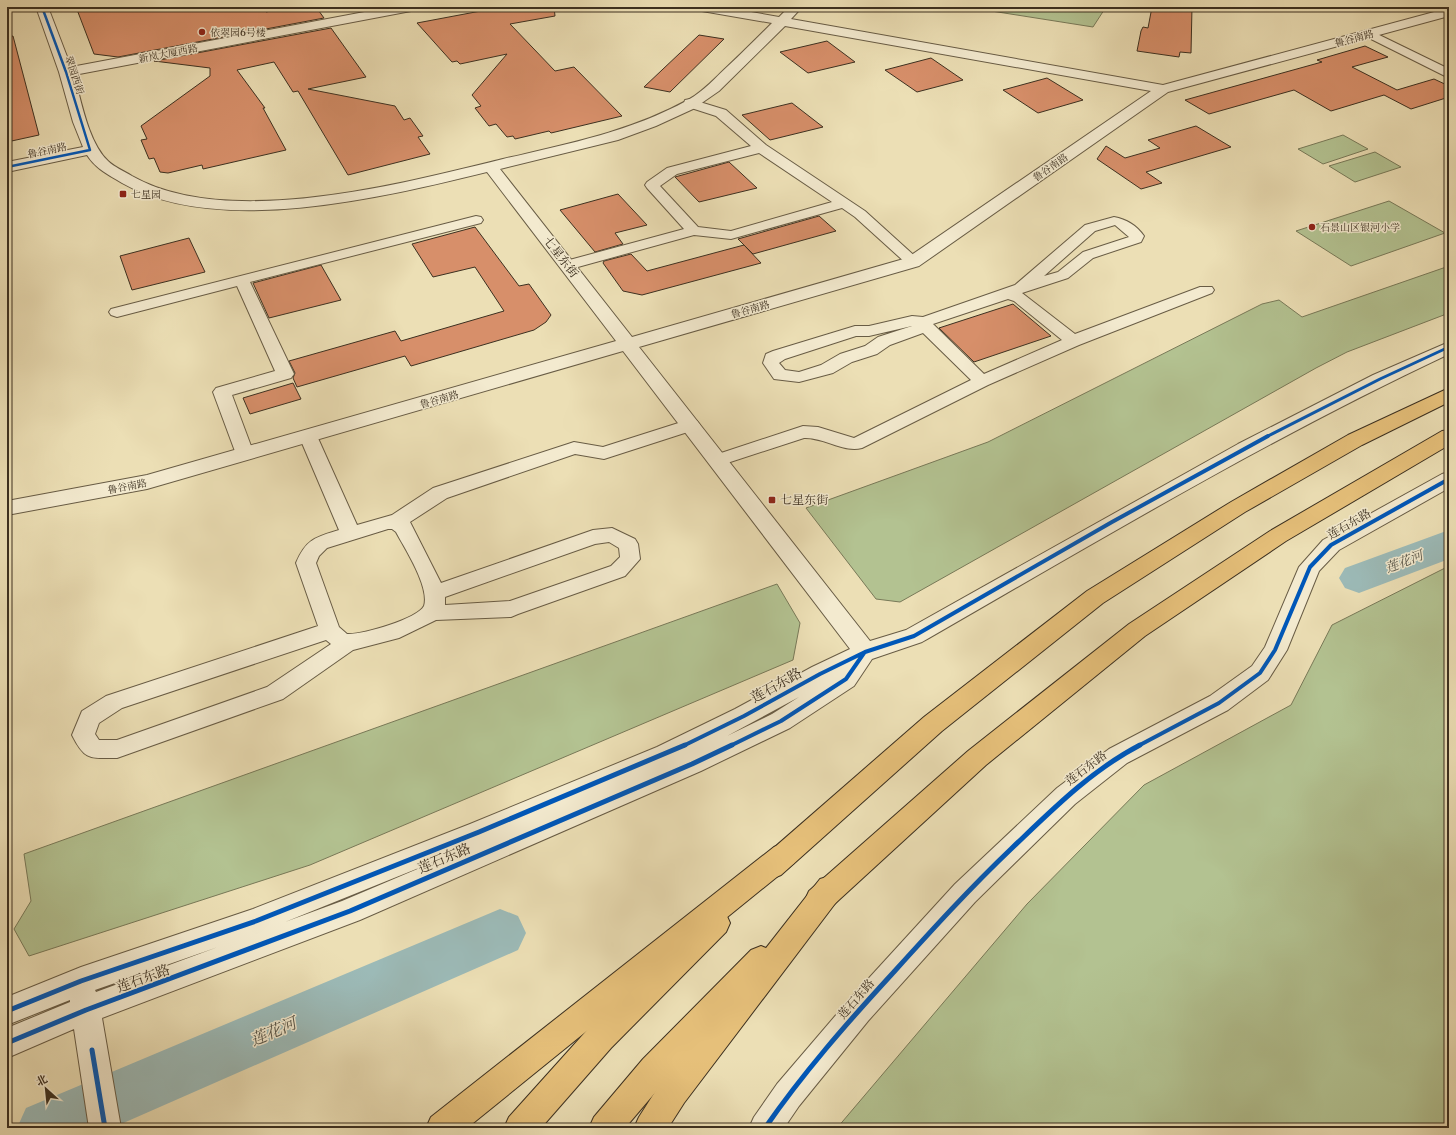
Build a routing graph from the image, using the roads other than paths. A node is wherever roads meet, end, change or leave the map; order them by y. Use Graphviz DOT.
graph roads {
  1 [pos="42,7"];
  2 [pos="411,7"];
  3 [pos="702,7"];
  4 [pos="796,7"];
  5 [pos="1449,12"];
  6 [pos="782,22"];
  7 [pos="1369,34"];
  8 [pos="66,72"];
  9 [pos="1449,74"];
  10 [pos="1163,88"];
  11 [pos="690,103"];
  12 [pos="760,148"];
  13 [pos="90,150"];
  14 [pos="7,167"];
  15 [pos="491,167"];
  16 [pos="842,202"];
  17 [pos="476,220"];
  18 [pos="694,230"];
  19 [pos="913,262"];
  20 [pos="568,265"];
  21 [pos="242,281"];
  22 [pos="1206,290"];
  23 [pos="1015,291"];
  24 [pos="117,312"];
  25 [pos="925,325"];
  26 [pos="1073,341"];
  27 [pos="629,344"];
  28 [pos="1449,347"];
  29 [pos="982,381"];
  30 [pos="1449,394"];
  31 [pos="691,425"];
  32 [pos="308,436"];
  33 [pos="1449,436"];
  34 [pos="1449,446"];
  35 [pos="245,454"];
  36 [pos="718,460"];
  37 [pos="1394,467"];
  38 [pos="1449,479"];
  39 [pos="7,508"];
  40 [pos="396,522"];
  41 [pos="351,534"];
  42 [pos="435,593"];
  43 [pos="431,613"];
  44 [pos="330,630"];
  45 [pos="349,642"];
  46 [pos="865,652"];
  47 [pos="784,855"];
  48 [pos="830,888"];
  49 [pos="81,981"];
  50 [pos="86,1010"];
  51 [pos="7,1011"];
  52 [pos="7,1043"];
  53 [pos="105,1128"];
  54 [pos="442,1128"];
  55 [pos="520,1128"];
  56 [pos="605,1128"];
  57 [pos="650,1128"];
  58 [pos="765,1128"];
  1 -- 8 [label="street, 翠园西街"];
  2 -- 8 [label="street, 新岚大厦西路"];
  3 -- 6 [label="street"];
  4 -- 6 [label="street"];
  5 -- 7 [label="street, 鲁谷南路"];
  6 -- 10 [label="street"];
  6 -- 11 [label="street"];
  7 -- 9 [label="street"];
  7 -- 10 [label="street, 鲁谷南路"];
  8 -- 13 [label="street, 翠园西街"];
  10 -- 19 [label="street, 鲁谷南路"];
  11 -- 12 [label="street"];
  11 -- 15 [label="street"];
  12 -- 16 [label="street"];
  12 -- 18 [label="street"];
  13 -- 14 [label="street, 鲁谷南路"];
  13 -- 15 [label="street"];
  15 -- 20 [label="street, 七星东街"];
  16 -- 18 [label="street"];
  16 -- 19 [label="street"];
  17 -- 21 [label="street"];
  18 -- 20 [label="street"];
  19 -- 27 [label="street, 鲁谷南路"];
  20 -- 27 [label="street, 七星东街"];
  21 -- 24 [label="street"];
  21 -- 35 [label="street"];
  22 -- 26 [label="street"];
  23 -- 23 [label="street"];
  23 -- 25 [label="street"];
  23 -- 26 [label="street"];
  25 -- 25 [label="street"];
  25 -- 29 [label="street"];
  26 -- 29 [label="street"];
  27 -- 31 [label="street, 七星东街"];
  27 -- 32 [label="street, 鲁谷南路"];
  28 -- 46 [label="street, 莲石东路"];
  29 -- 36 [label="street"];
  30 -- 47 [label="highway"];
  31 -- 36 [label="street, 七星东街"];
  31 -- 40 [label="street"];
  32 -- 35 [label="street, 鲁谷南路"];
  32 -- 41 [label="street"];
  33 -- 37 [label="highway"];
  34 -- 37 [label="highway"];
  35 -- 39 [label="street, 鲁谷南路"];
  36 -- 46 [label="street, 七星东街"];
  37 -- 48 [label="highway"];
  38 -- 58 [label="street, 莲石东路"];
  40 -- 41 [label="street"];
  40 -- 42 [label="street"];
  41 -- 44 [label="street"];
  42 -- 43 [label="street"];
  42 -- 43 [label="street"];
  43 -- 45 [label="street"];
  44 -- 45 [label="street"];
  44 -- 45 [label="street"];
  46 -- 49 [label="street, 莲石东路"];
  46 -- 50 [label="street, 莲石东路"];
  47 -- 54 [label="highway"];
  47 -- 55 [label="highway"];
  48 -- 56 [label="highway"];
  48 -- 57 [label="highway"];
  49 -- 50 [label="street"];
  49 -- 51 [label="street, 莲石东路"];
  50 -- 52 [label="street, 莲石东路"];
  50 -- 53 [label="street"];
}
